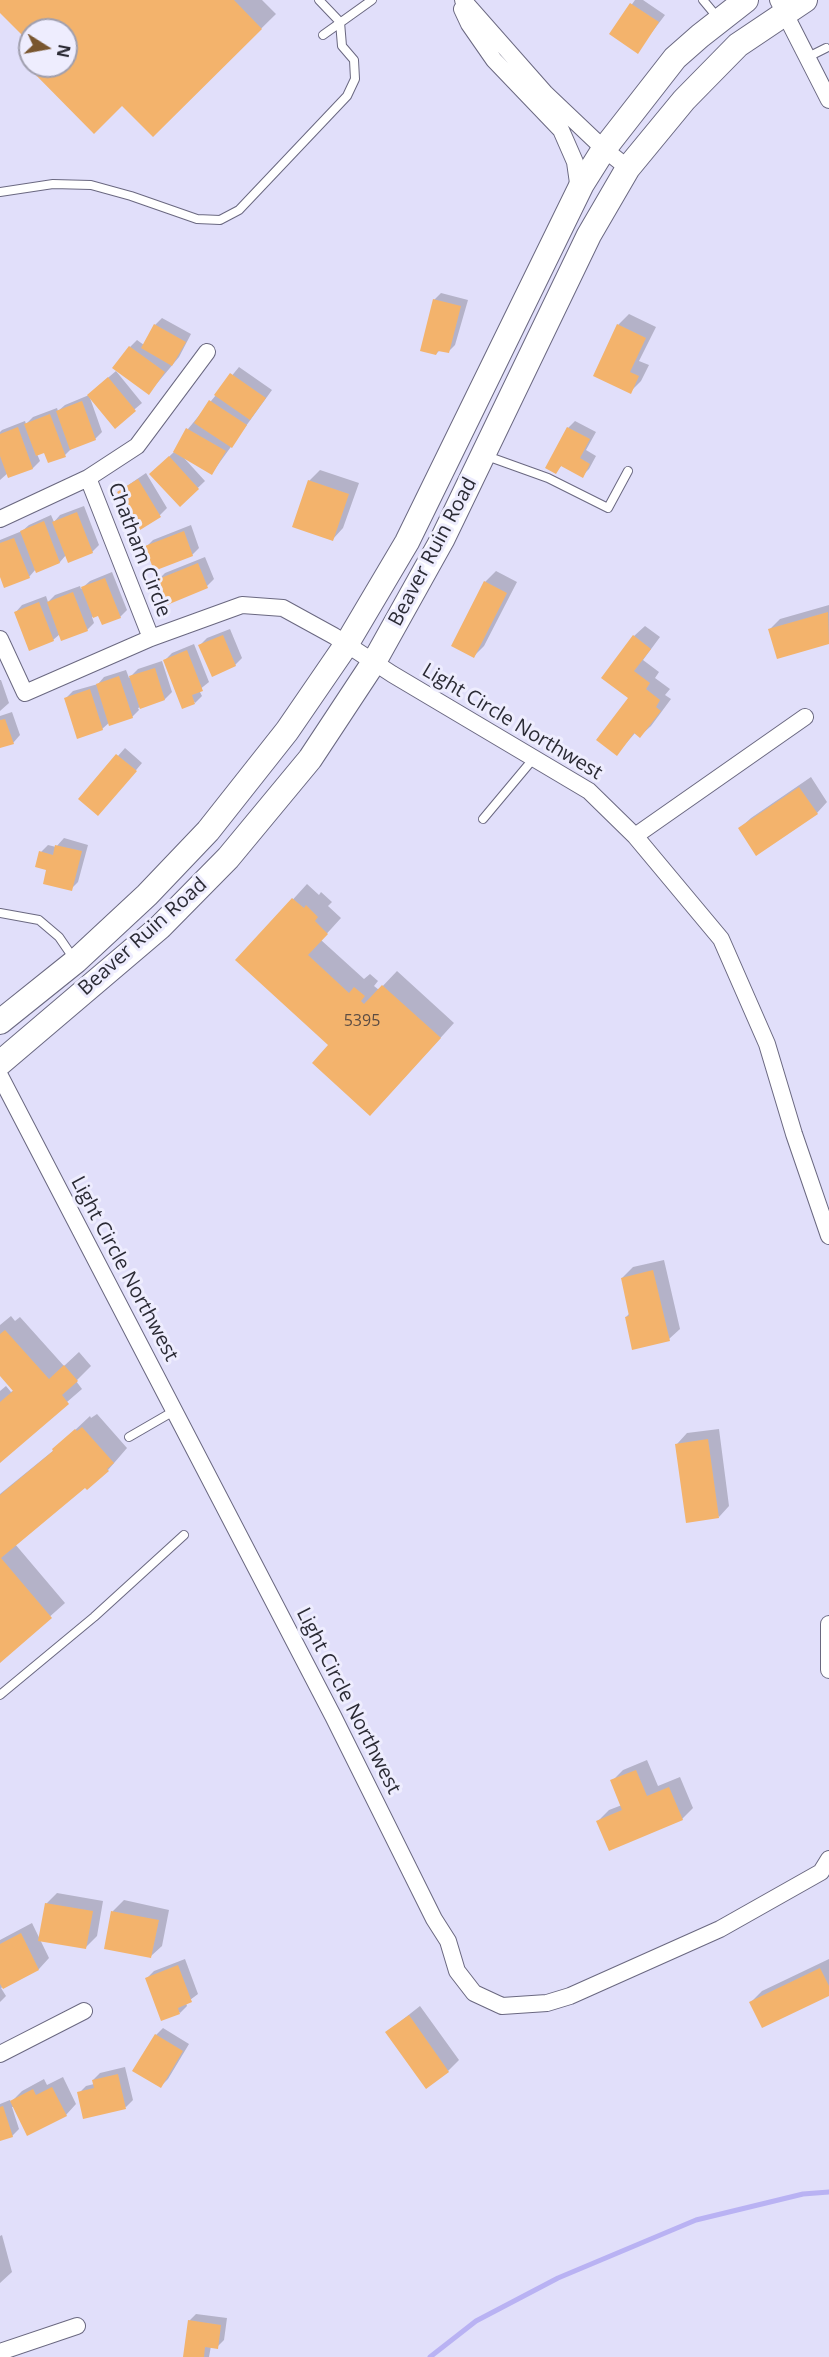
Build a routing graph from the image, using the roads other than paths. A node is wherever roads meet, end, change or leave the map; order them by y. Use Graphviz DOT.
graph roads {
  1 [pos="372,0"];
  2 [pos="461,0"];
  3 [pos="703,0"];
  4 [pos="746,0"];
  5 [pos="320,1"];
  6 [pos="789,4"];
  7 [pos="719,20"];
  8 [pos="340,22"];
  9 [pos="323,35"];
  10 [pos="825,48"];
  11 [pos="808,57"];
  12 [pos="829,100"];
  13 [pos="604,149"];
  14 [pos="628,168"];
  15 [pos="579,190"];
  16 [pos="0,192"];
  17 [pos="207,352"];
  18 [pos="484,455"];
  19 [pos="628,471"];
  20 [pos="88,478"];
  21 [pos="0,519"];
  22 [pos="151,638"];
  23 [pos="0,639"];
  24 [pos="346,645"];
  25 [pos="374,662"];
  26 [pos="805,717"];
  27 [pos="534,758"];
  28 [pos="483,819"];
  29 [pos="635,836"];
  30 [pos="0,914"];
  31 [pos="76,961"];
  32 [pos="0,1022"];
  33 [pos="0,1063"];
  34 [pos="0,1076"];
  35 [pos="829,1236"];
  36 [pos="174,1412"];
  37 [pos="129,1437"];
  38 [pos="184,1535"];
  39 [pos="829,1624"];
  40 [pos="829,1670"];
  41 [pos="0,1695"];
  42 [pos="829,1859"];
  43 [pos="84,2011"];
  44 [pos="0,2054"];
  45 [pos="77,2326"];
  46 [pos="0,2352"];
  1 -- 8 [label="lane"];
  2 -- 13 [label="street"];
  2 -- 15 [label="street"];
  3 -- 7 [label="lane"];
  4 -- 7 [label="main road, Beaver Ruin Road"];
  5 -- 8 [label="lane"];
  6 -- 11 [label="street"];
  6 -- 14 [label="main road, Beaver Ruin Road"];
  7 -- 13 [label="main road, Beaver Ruin Road"];
  8 -- 9 [label="lane"];
  8 -- 16 [label="lane"];
  10 -- 11 [label="lane"];
  11 -- 12 [label="street"];
  13 -- 14 [label="street"];
  13 -- 15 [label="main road, Beaver Ruin Road"];
  14 -- 18 [label="main road, Beaver Ruin Road"];
  15 -- 24 [label="main road, Beaver Ruin Road"];
  17 -- 20 [label="street, Chatham Circle"];
  18 -- 19 [label="lane"];
  18 -- 25 [label="main road, Beaver Ruin Road"];
  20 -- 21 [label="street, Chatham Circle"];
  20 -- 22 [label="street, Chatham Circle"];
  22 -- 23 [label="street, Chatham Circle"];
  22 -- 24 [label="street, Chatham Circle"];
  24 -- 25 [label="street, Chatham Circle"];
  24 -- 31 [label="main road, Beaver Ruin Road"];
  25 -- 27 [label="street, Light Circle Northwest"];
  25 -- 33 [label="main road, Beaver Ruin Road"];
  26 -- 29 [label="street"];
  27 -- 28 [label="lane"];
  27 -- 29 [label="street, Light Circle Northwest"];
  29 -- 35 [label="street, Light Circle Northwest"];
  30 -- 31 [label="lane"];
  31 -- 32 [label="main road, Beaver Ruin Road"];
  34 -- 36 [label="street, Light Circle Northwest"];
  36 -- 37 [label="lane"];
  36 -- 42 [label="street, Light Circle Northwest"];
  38 -- 41 [label="lane"];
  39 -- 40 [label="street"];
  43 -- 44 [label="street"];
  45 -- 46 [label="street"];
}
